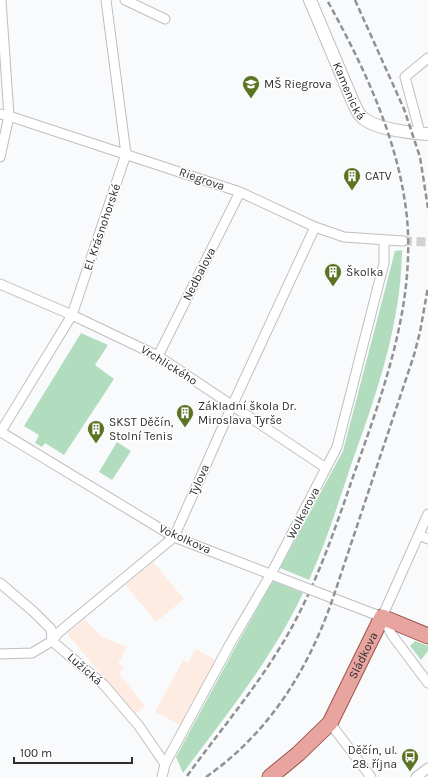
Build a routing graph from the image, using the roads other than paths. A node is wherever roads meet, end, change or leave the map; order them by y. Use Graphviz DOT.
graph roads {
  1 [pos="1,0"];
  2 [pos="106,0"];
  3 [pos="125,0"];
  4 [pos="310,0"];
  5 [pos="165,19"];
  6 [pos="428,58"];
  7 [pos="5,115"];
  8 [pos="424,134"];
  9 [pos="126,154"];
  10 [pos="0,157"];
  11 [pos="240,192"];
  12 [pos="315,227"];
  13 [pos="384,240"];
  14 [pos="403,241"];
  15 [pos="0,284"];
  16 [pos="72,315"];
  17 [pos="158,356"];
  18 [pos="232,406"];
  19 [pos="0,433"];
  20 [pos="326,468"];
  21 [pos="428,514"];
  22 [pos="419,535"];
  23 [pos="174,537"];
  24 [pos="428,539"];
  25 [pos="271,574"];
  26 [pos="0,583"];
  27 [pos="382,617"];
  28 [pos="428,636"];
  29 [pos="52,640"];
  30 [pos="0,654"];
  31 [pos="428,683"];
  32 [pos="330,723"];
  33 [pos="165,764"];
  34 [pos="428,768"];
  35 [pos="162,777"];
  36 [pos="270,777"];
  37 [pos="371,777"];
  38 [pos="416,777"];
  1 -- 7 [label="street"];
  2 -- 9 [label="street, El. Krásnohorské"];
  3 -- 5 [label="street"];
  4 -- 8 [label="street, Kamenická"];
  6 -- 8 [label="street"];
  7 -- 9 [label="street, Riegrova"];
  7 -- 10 [label="street"];
  9 -- 11 [label="street, Riegrova"];
  9 -- 16 [label="street, El. Krásnohorské"];
  11 -- 12 [label="street, Riegrova"];
  11 -- 17 [label="street, Nedbalova"];
  12 -- 13 [label="street, Riegrova"];
  12 -- 18 [label="street, Tylova"];
  13 -- 14 [label="street, Riegrova"];
  13 -- 20 [label="street, Wolkerova"];
  15 -- 16 [label="street, Vrchlického"];
  16 -- 17 [label="street, Vrchlického"];
  16 -- 19 [label="street, El. Krásnohorské"];
  17 -- 18 [label="street, Vrchlického"];
  18 -- 20 [label="street, Vrchlického"];
  18 -- 23 [label="street, Tylova"];
  19 -- 23 [label="street, Vokolkova"];
  20 -- 25 [label="street, Wolkerova"];
  21 -- 22 [label="street, Sládkova"];
  22 -- 24 [label="street"];
  22 -- 27 [label="street, Sládkova"];
  23 -- 25 [label="street, Vokolkova"];
  23 -- 29 [label="street, Tylova"];
  25 -- 27 [label="street, Vokolkova, bridge"];
  25 -- 33 [label="street, Wolkerova"];
  26 -- 29 [label="street, Lužická"];
  27 -- 28 [label="main road"];
  27 -- 31 [label="street"];
  27 -- 32 [label="main road, Sládkova"];
  29 -- 30 [label="street, Tylova"];
  29 -- 33 [label="street, Lužická"];
  32 -- 36 [label="main road, Sládkova"];
  32 -- 37 [label="street"];
  33 -- 35 [label="street, Wolkerova"];
  34 -- 38 [label="street"];
}
